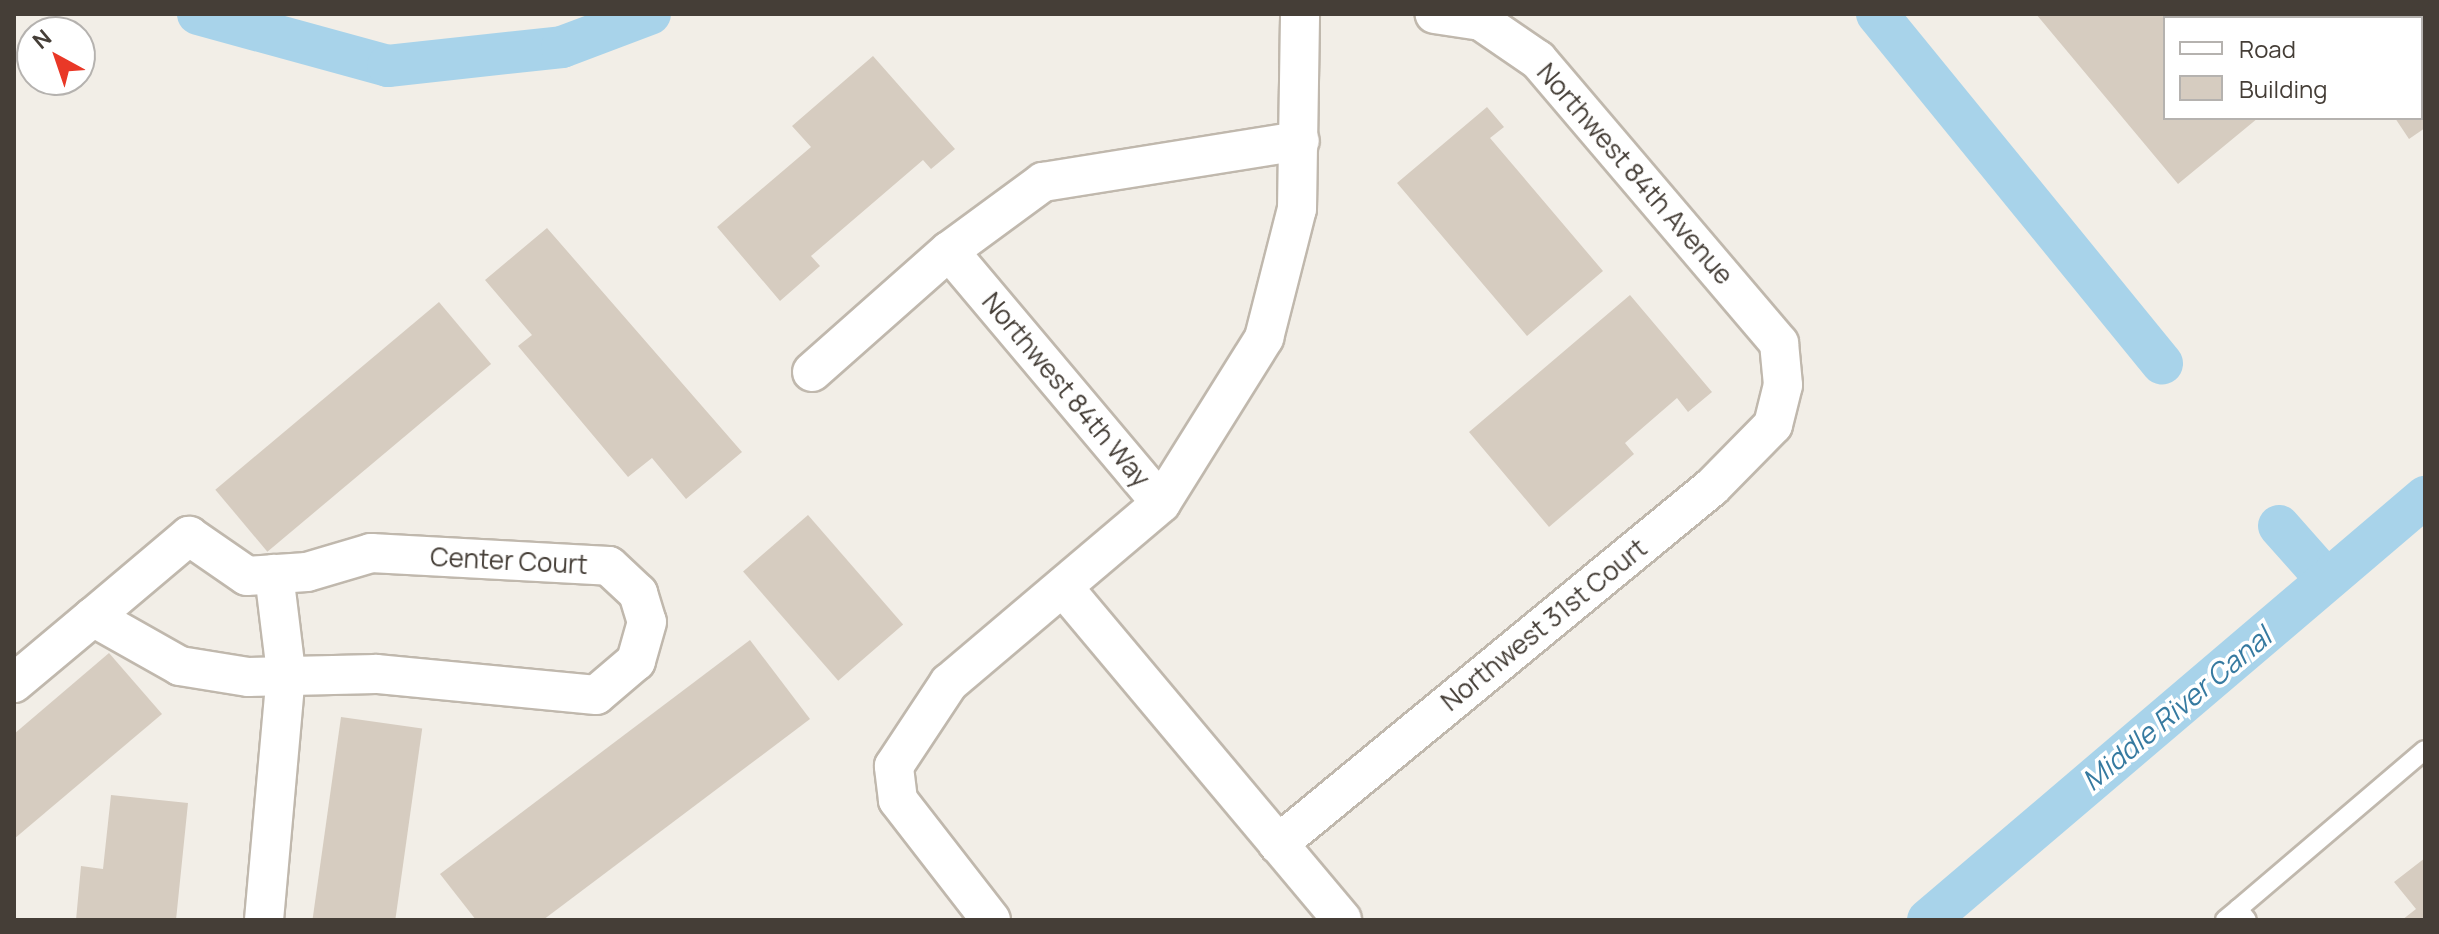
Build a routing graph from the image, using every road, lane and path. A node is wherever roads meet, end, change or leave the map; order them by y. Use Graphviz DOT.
graph roads {
  1 [pos="1300,14"];
  2 [pos="1435,14"];
  3 [pos="1300,141"];
  4 [pos="949,251"];
  5 [pos="812,372"];
  6 [pos="1783,385"];
  7 [pos="1161,503"];
  8 [pos="274,574"];
  9 [pos="1063,587"];
  10 [pos="93,617"];
  11 [pos="286,672"];
  12 [pos="14,683"];
  13 [pos="2425,750"];
  14 [pos="1278,844"];
  15 [pos="2236,916"];
  16 [pos="264,920"];
  17 [pos="991,920"];
  18 [pos="1342,920"];
  1 -- 3 [label="street"];
  2 -- 6 [label="street, Northwest 84th Avenue"];
  3 -- 4 [label="street"];
  3 -- 7 [label="street"];
  4 -- 5 [label="street"];
  4 -- 7 [label="street, Northwest 84th Way"];
  6 -- 14 [label="street, Northwest 31st Court"];
  7 -- 9 [label="street, Northwest 84th Way"];
  8 -- 10 [label="street, Center Court"];
  8 -- 11 [label="street"];
  8 -- 11 [label="street, Center Court"];
  9 -- 14 [label="street"];
  9 -- 17 [label="street, Northwest 84th Way"];
  10 -- 11 [label="street, Center Court"];
  10 -- 12 [label="street, Center Court"];
  11 -- 16 [label="street"];
  13 -- 15 [label="lane"];
  14 -- 18 [label="street"];
}
